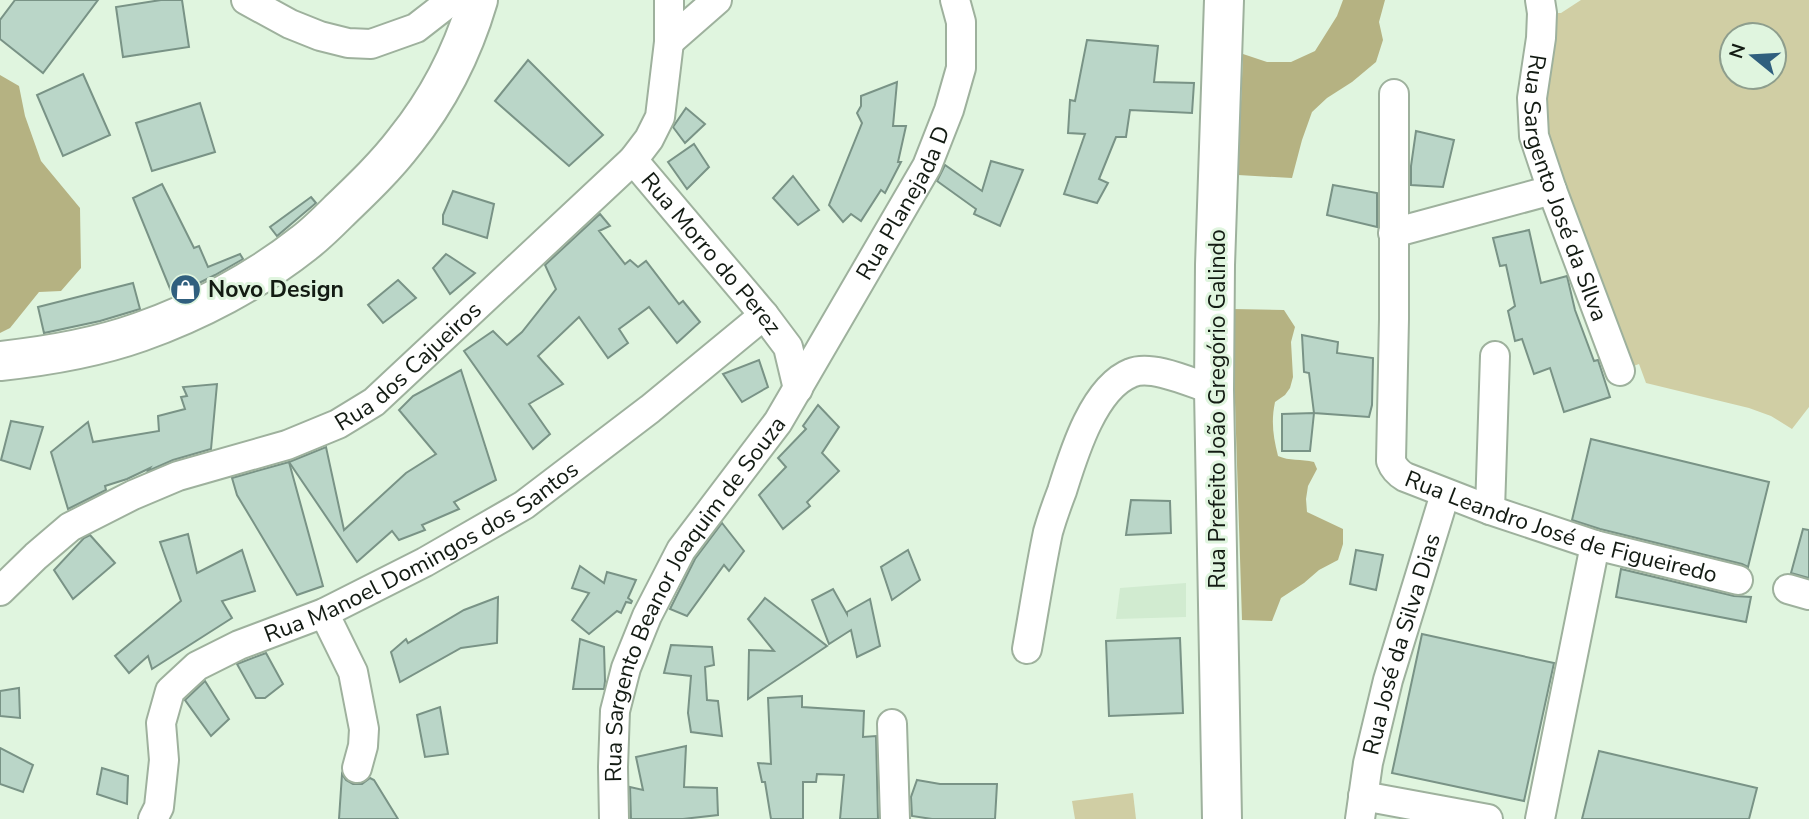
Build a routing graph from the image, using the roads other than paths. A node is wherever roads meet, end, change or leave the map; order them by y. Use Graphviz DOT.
graph roads {
  1 [pos="246,0"];
  2 [pos="452,0"];
  3 [pos="478,0"];
  4 [pos="669,0"];
  5 [pos="717,0"];
  6 [pos="955,0"];
  7 [pos="1224,0"];
  8 [pos="1540,0"];
  9 [pos="669,42"];
  10 [pos="1394,94"];
  11 [pos="632,160"];
  12 [pos="1552,190"];
  13 [pos="1393,233"];
  14 [pos="764,315"];
  15 [pos="1495,356"];
  16 [pos="0,361"];
  17 [pos="1620,371"];
  18 [pos="798,389"];
  19 [pos="1214,390"];
  20 [pos="1445,494"];
  21 [pos="1490,510"];
  22 [pos="1595,545"];
  23 [pos="1738,580"];
  24 [pos="0,591"];
  25 [pos="324,613"];
  26 [pos="1027,649"];
  27 [pos="892,724"];
  28 [pos="357,768"];
  29 [pos="1361,807"];
  30 [pos="153,819"];
  31 [pos="614,819"];
  32 [pos="895,819"];
  33 [pos="1222,819"];
  34 [pos="1488,819"];
  35 [pos="1540,819"];
  1 -- 2 [label="street"];
  3 -- 16 [label="main road"];
  4 -- 9 [label="street, Rua dos Cajueiros"];
  5 -- 9 [label="street"];
  6 -- 18 [label="street, Rua Planejada D"];
  7 -- 19 [label="main road, Rua Prefeito João Gregório Galindo"];
  8 -- 12 [label="street, Rua Sargento José da SIlva"];
  9 -- 11 [label="street, Rua dos Cajueiros"];
  10 -- 13 [label="street"];
  11 -- 14 [label="street, Rua Morro do Perez"];
  11 -- 24 [label="street, Rua dos Cajueiros"];
  12 -- 13 [label="street"];
  12 -- 17 [label="street, Rua Sargento José da SIlva"];
  13 -- 20 [label="street, Rua Leandro José de Figueiredo"];
  14 -- 18 [label="street, Rua Morro do Perez"];
  14 -- 25 [label="street, Rua Manoel Domingos dos Santos"];
  15 -- 21 [label="street"];
  18 -- 31 [label="street, Rua Sargento Beanor Joaquim de Souza"];
  19 -- 26 [label="street"];
  19 -- 33 [label="main road, Rua Prefeito João Gregório Galindo"];
  20 -- 21 [label="street, Rua Leandro José de Figueiredo"];
  20 -- 29 [label="street, Rua José da Silva Dias"];
  21 -- 22 [label="street, Rua Leandro José de Figueiredo"];
  22 -- 23 [label="street, Rua Leandro José de Figueiredo"];
  22 -- 35 [label="street"];
  25 -- 28 [label="street"];
  25 -- 30 [label="street, Rua Manoel Domingos dos Santos"];
  27 -- 32 [label="street"];
  29 -- 34 [label="street"];
}
